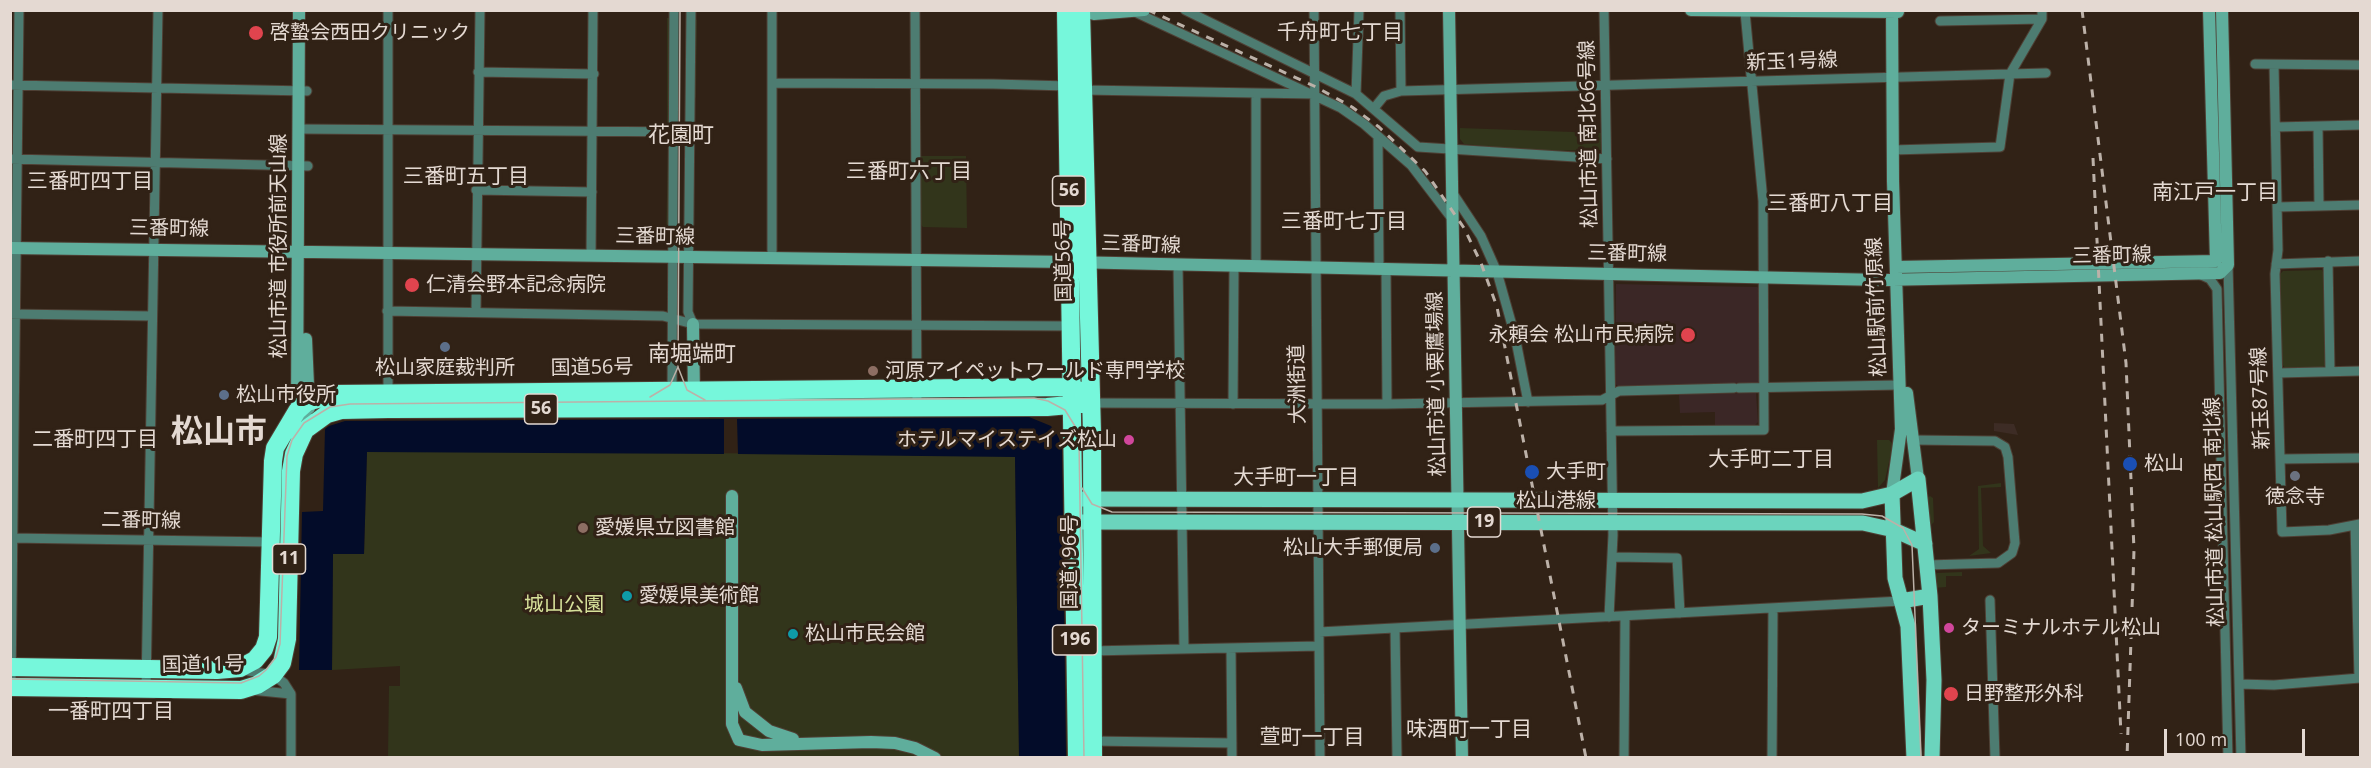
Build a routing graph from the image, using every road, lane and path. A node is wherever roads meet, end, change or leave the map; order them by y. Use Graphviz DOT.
graph roads {
  1 [pos="19,10"];
  2 [pos="158,10"];
  3 [pos="285,10"];
  4 [pos="308,10"];
  5 [pos="388,10"];
  6 [pos="480,10"];
  7 [pos="593,10"];
  8 [pos="674,10"];
  9 [pos="691,10"];
  10 [pos="772,10"];
  11 [pos="915,10"];
  12 [pos="1066,10"];
  13 [pos="1185,10"];
  14 [pos="1314,10"];
  15 [pos="1359,10"];
  16 [pos="1400,10"];
  17 [pos="1449,10"];
  18 [pos="1604,10"];
  19 [pos="1690,10"];
  20 [pos="2210,10"];
  21 [pos="2222,10"];
  22 [pos="299,11"];
  23 [pos="1080,11"];
  24 [pos="1745,11"];
  25 [pos="1896,11"];
  26 [pos="1141,12"];
  27 [pos="2042,15"];
  28 [pos="1940,21"];
  29 [pos="2255,64"];
  30 [pos="2274,65"];
  31 [pos="2361,65"];
  32 [pos="478,72"];
  33 [pos="1314,72"];
  34 [pos="2046,73"];
  35 [pos="594,74"];
  36 [pos="2010,74"];
  37 [pos="1896,77"];
  38 [pos="1750,81"];
  39 [pos="772,83"];
  40 [pos="14,85"];
  41 [pos="917,85"];
  42 [pos="1605,86"];
  43 [pos="157,88"];
  44 [pos="1076,88"];
  45 [pos="1450,90"];
  46 [pos="1401,91"];
  47 [pos="303,92"];
  48 [pos="1314,94"];
  49 [pos="1356,94"];
  50 [pos="1256,95"];
  51 [pos="1375,107"];
  52 [pos="2361,125"];
  53 [pos="2318,126"];
  54 [pos="2276,128"];
  55 [pos="304,129"];
  56 [pos="388,130"];
  57 [pos="478,131"];
  58 [pos="690,132"];
  59 [pos="593,133"];
  60 [pos="668,133"];
  61 [pos="1378,136"];
  62 [pos="1452,147"];
  63 [pos="1896,150"];
  64 [pos="1607,159"];
  65 [pos="13,160"];
  66 [pos="156,164"];
  67 [pos="304,166"];
  68 [pos="476,190"];
  69 [pos="592,192"];
  70 [pos="1452,192"];
  71 [pos="2361,205"];
  72 [pos="2319,206"];
  73 [pos="2277,207"];
  74 [pos="1453,220"];
  75 [pos="13,248"];
  76 [pos="153,249"];
  77 [pos="303,251"];
  78 [pos="387,253"];
  79 [pos="477,254"];
  80 [pos="591,255"];
  81 [pos="668,257"];
  82 [pos="694,258"];
  83 [pos="772,258"];
  84 [pos="917,261"];
  85 [pos="2328,261"];
  86 [pos="2361,261"];
  87 [pos="1079,262"];
  88 [pos="2276,264"];
  89 [pos="1178,265"];
  90 [pos="2228,265"];
  91 [pos="1234,267"];
  92 [pos="1256,267"];
  93 [pos="1315,267"];
  94 [pos="2216,267"];
  95 [pos="1382,269"];
  96 [pos="1455,271"];
  97 [pos="1497,272"];
  98 [pos="1610,273"];
  99 [pos="1900,273"];
  100 [pos="2198,274"];
  101 [pos="1763,276"];
  102 [pos="476,311"];
  103 [pos="387,312"];
  104 [pos="13,314"];
  105 [pos="152,316"];
  106 [pos="671,318"];
  107 [pos="693,324"];
  108 [pos="917,325"];
  109 [pos="1072,326"];
  110 [pos="2361,370"];
  111 [pos="2330,371"];
  112 [pos="2278,373"];
  113 [pos="1903,385"];
  114 [pos="1766,387"];
  115 [pos="917,388"];
  116 [pos="672,390"];
  117 [pos="694,390"];
  118 [pos="1072,396"];
  119 [pos="11,397"];
  120 [pos="1611,397"];
  121 [pos="388,400"];
  122 [pos="1528,402"];
  123 [pos="1092,403"];
  124 [pos="1457,403"];
  125 [pos="1178,404"];
  126 [pos="1233,404"];
  127 [pos="1316,404"];
  128 [pos="1387,404"];
  129 [pos="302,406"];
  130 [pos="917,407"];
  131 [pos="1047,407"];
  132 [pos="694,408"];
  133 [pos="671,409"];
  134 [pos="313,422"];
  135 [pos="1611,431"];
  136 [pos="1072,434"];
  137 [pos="1913,440"];
  138 [pos="2361,458"];
  139 [pos="2281,459"];
  140 [pos="12,477"];
  141 [pos="1918,479"];
  142 [pos="1892,494"];
  143 [pos="732,496"];
  144 [pos="1072,499"];
  145 [pos="1092,499"];
  146 [pos="1180,500"];
  147 [pos="1317,500"];
  148 [pos="1459,501"];
  149 [pos="1612,501"];
  150 [pos="1317,521"];
  151 [pos="1073,522"];
  152 [pos="1092,522"];
  153 [pos="1181,522"];
  154 [pos="1460,522"];
  155 [pos="1612,522"];
  156 [pos="2358,524"];
  157 [pos="1894,530"];
  158 [pos="12,538"];
  159 [pos="147,539"];
  160 [pos="271,542"];
  161 [pos="1925,544"];
  162 [pos="1613,557"];
  163 [pos="1927,565"];
  164 [pos="1930,596"];
  165 [pos="1990,600"];
  166 [pos="1901,601"];
  167 [pos="2359,604"];
  168 [pos="1773,608"];
  169 [pos="1680,613"];
  170 [pos="1625,616"];
  171 [pos="1609,617"];
  172 [pos="1461,625"];
  173 [pos="1395,628"];
  174 [pos="1318,632"];
  175 [pos="266,643"];
  176 [pos="1319,646"];
  177 [pos="1231,648"];
  178 [pos="1184,649"];
  179 [pos="1084,651"];
  180 [pos="11,667"];
  181 [pos="234,669"];
  182 [pos="147,670"];
  183 [pos="273,675"];
  184 [pos="733,678"];
  185 [pos="2360,678"];
  186 [pos="2239,684"];
  187 [pos="11,687"];
  188 [pos="146,688"];
  189 [pos="241,690"];
  190 [pos="291,694"];
  191 [pos="745,712"];
  192 [pos="732,724"];
  193 [pos="812,742"];
  194 [pos="1232,743"];
  195 [pos="1085,749"];
  196 [pos="291,758"];
  197 [pos="935,758"];
  198 [pos="1232,758"];
  199 [pos="1320,758"];
  200 [pos="1397,758"];
  201 [pos="1462,758"];
  202 [pos="1624,758"];
  203 [pos="1772,758"];
  204 [pos="1914,758"];
  205 [pos="1932,758"];
  206 [pos="1995,758"];
  207 [pos="2228,758"];
  208 [pos="2241,758"];
  1 -- 40 [label="street"];
  2 -- 43 [label="street"];
  3 -- 22 [label="street"];
  4 -- 22 [label="street"];
  4 -- 47 [label="street, 松山市道 市役所前天山線"];
  5 -- 56 [label="street"];
  6 -- 32 [label="street"];
  7 -- 35 [label="street"];
  8 -- 60 [label="street"];
  9 -- 58 [label="street"];
  10 -- 39 [label="street"];
  11 -- 41 [label="street"];
  12 -- 44 [label="highway, 国道56号 / 56"];
  13 -- 33 [label="street"];
  14 -- 33 [label="street, 大洲街道"];
  15 -- 49 [label="street"];
  16 -- 46 [label="street"];
  17 -- 45 [label="street, 松山市道 小栗鷹場線"];
  18 -- 42 [label="street, 松山市道 南北66号線"];
  19 -- 24 [label="street"];
  20 -- 94 [label="street"];
  21 -- 90 [label="street, 松山市道 松山駅西 南北線"];
  22 -- 47 [label="street, 松山市道 市役所前天山線"];
  23 -- 26 [label="street"];
  23 -- 44 [label="highway, 国道56号 / 56"];
  24 -- 25 [label="street"];
  24 -- 38 [label="street"];
  25 -- 37 [label="street, 松山駅前竹原線"];
  26 -- 48 [label="street"];
  27 -- 28 [label="street"];
  27 -- 36 [label="street"];
  29 -- 30 [label="street"];
  30 -- 31 [label="street"];
  30 -- 54 [label="street, 新玉87号線"];
  32 -- 35 [label="street"];
  32 -- 57 [label="street"];
  33 -- 48 [label="street, 大洲街道"];
  33 -- 49 [label="street"];
  34 -- 36 [label="street, 新玉1号線"];
  35 -- 59 [label="street"];
  36 -- 37 [label="street, 新玉1号線"];
  36 -- 63 [label="street"];
  37 -- 38 [label="street, 新玉1号線"];
  37 -- 63 [label="street, 松山駅前竹原線"];
  38 -- 42 [label="street, 新玉1号線"];
  38 -- 101 [label="street"];
  39 -- 41 [label="street"];
  39 -- 83 [label="street"];
  40 -- 43 [label="street"];
  40 -- 65 [label="street"];
  41 -- 44 [label="street"];
  41 -- 84 [label="street"];
  42 -- 45 [label="street, 新玉1号線"];
  42 -- 64 [label="street, 松山市道 南北66号線"];
  43 -- 47 [label="street"];
  43 -- 66 [label="street"];
  44 -- 50 [label="street"];
  44 -- 87 [label="highway, 国道56号 / 56"];
  45 -- 46 [label="street, 新玉1号線"];
  45 -- 62 [label="street, 松山市道 小栗鷹場線"];
  46 -- 51 [label="street"];
  47 -- 55 [label="street, 松山市道 市役所前天山線"];
  48 -- 50 [label="street"];
  48 -- 61 [label="street"];
  48 -- 93 [label="street, 大洲街道"];
  49 -- 51 [label="street"];
  50 -- 92 [label="street"];
  51 -- 62 [label="street"];
  52 -- 53 [label="street"];
  53 -- 54 [label="street"];
  53 -- 72 [label="street"];
  54 -- 73 [label="street, 新玉87号線"];
  55 -- 56 [label="street"];
  55 -- 67 [label="street, 松山市道 市役所前天山線"];
  56 -- 57 [label="street"];
  56 -- 78 [label="street"];
  57 -- 59 [label="street"];
  57 -- 68 [label="street"];
  58 -- 60 [label="street"];
  58 -- 82 [label="street"];
  59 -- 60 [label="street"];
  59 -- 69 [label="street"];
  60 -- 81 [label="street"];
  61 -- 74 [label="street"];
  61 -- 95 [label="street"];
  62 -- 64 [label="street"];
  62 -- 70 [label="street, 松山市道 小栗鷹場線"];
  63 -- 99 [label="street, 松山駅前竹原線"];
  64 -- 98 [label="street, 松山市道 南北66号線"];
  65 -- 66 [label="street"];
  65 -- 75 [label="street"];
  66 -- 67 [label="street"];
  66 -- 76 [label="street"];
  67 -- 77 [label="street, 松山市道 市役所前天山線"];
  68 -- 69 [label="street"];
  68 -- 79 [label="street"];
  69 -- 80 [label="street"];
  70 -- 74 [label="street, 松山市道 小栗鷹場線"];
  70 -- 97 [label="street"];
  71 -- 72 [label="street"];
  72 -- 73 [label="street"];
  73 -- 88 [label="street, 新玉87号線"];
  74 -- 96 [label="street, 松山市道 小栗鷹場線"];
  75 -- 76 [label="street, 三番町線"];
  75 -- 104 [label="street"];
  76 -- 77 [label="street, 三番町線"];
  76 -- 105 [label="street"];
  77 -- 78 [label="street, 三番町線"];
  77 -- 129 [label="street, 松山市道 市役所前天山線"];
  78 -- 79 [label="street, 三番町線"];
  78 -- 103 [label="street"];
  79 -- 80 [label="street, 三番町線"];
  79 -- 102 [label="street"];
  80 -- 81 [label="street, 三番町線"];
  81 -- 82 [label="street, 三番町線"];
  81 -- 106 [label="street"];
  82 -- 83 [label="street, 三番町線"];
  82 -- 107 [label="street"];
  83 -- 84 [label="street, 三番町線"];
  84 -- 87 [label="street, 三番町線"];
  84 -- 108 [label="street"];
  85 -- 86 [label="street"];
  85 -- 88 [label="street"];
  85 -- 111 [label="street"];
  87 -- 89 [label="street, 三番町線"];
  87 -- 109 [label="highway, 国道56号 / 56"];
  87 -- 123 [label="highway, 国道56号 / 56"];
  88 -- 112 [label="street, 新玉87号線"];
  89 -- 91 [label="street, 三番町線"];
  89 -- 125 [label="street"];
  90 -- 94 [label="street"];
  90 -- 186 [label="street, 松山市道 松山駅西 南北線"];
  91 -- 92 [label="street, 三番町線"];
  91 -- 126 [label="street"];
  92 -- 93 [label="street, 三番町線"];
  93 -- 95 [label="street, 三番町線"];
  93 -- 127 [label="street, 大洲街道"];
  94 -- 99 [label="street, 三番町線"];
  94 -- 100 [label="street, 三番町線"];
  95 -- 96 [label="street, 三番町線"];
  95 -- 128 [label="street"];
  96 -- 97 [label="street, 三番町線"];
  96 -- 124 [label="street, 松山市道 小栗鷹場線"];
  97 -- 98 [label="street, 三番町線"];
  97 -- 122 [label="street"];
  98 -- 101 [label="street, 三番町線"];
  98 -- 120 [label="street, 松山市道 南北66号線"];
  99 -- 100 [label="street, 三番町線"];
  99 -- 101 [label="street, 三番町線"];
  99 -- 113 [label="street, 松山駅前竹原線"];
  100 -- 207 [label="street, 松山市道 松山駅西 南北線"];
  101 -- 114 [label="street"];
  102 -- 103 [label="street"];
  102 -- 106 [label="street"];
  103 -- 121 [label="street"];
  104 -- 105 [label="street"];
  104 -- 119 [label="street"];
  105 -- 159 [label="street"];
  106 -- 107 [label="street"];
  106 -- 116 [label="street"];
  107 -- 108 [label="street"];
  107 -- 117 [label="street"];
  108 -- 109 [label="street"];
  108 -- 115 [label="street"];
  109 -- 118 [label="highway, 国道56号 / 56"];
  110 -- 111 [label="street"];
  111 -- 112 [label="street"];
  112 -- 139 [label="street, 新玉87号線"];
  113 -- 114 [label="street"];
  113 -- 137 [label="street, 松山駅前竹原線"];
  113 -- 142 [label="street, 松山駅前竹原線"];
  114 -- 120 [label="street"];
  114 -- 135 [label="street"];
  115 -- 117 [label="highway, 国道56号 / 56"];
  115 -- 118 [label="highway, 国道56号 / 56"];
  115 -- 130 [label="street"];
  116 -- 117 [label="highway, 国道56号 / 56"];
  116 -- 121 [label="highway, 国道56号 / 56"];
  116 -- 133 [label="street"];
  117 -- 132 [label="street"];
  118 -- 123 [label="highway"];
  118 -- 131 [label="highway, 国道56号 / 56"];
  118 -- 136 [label="highway, 国道196号 / 196"];
  119 -- 140 [label="street"];
  120 -- 122 [label="street"];
  120 -- 135 [label="street, 松山市道 南北66号線"];
  121 -- 129 [label="highway, 国道56号 / 56"];
  121 -- 133 [label="highway, 国道56号 / 56"];
  121 -- 134 [label="highway, 国道56号 / 56"];
  122 -- 124 [label="street"];
  123 -- 125 [label="street"];
  123 -- 145 [label="highway, 国道196号 / 196"];
  124 -- 128 [label="street"];
  124 -- 148 [label="street, 松山市道 小栗鷹場線"];
  125 -- 126 [label="street"];
  125 -- 146 [label="street"];
  126 -- 127 [label="street"];
  127 -- 128 [label="street"];
  127 -- 147 [label="street, 大洲街道"];
  129 -- 134 [label="street"];
  129 -- 160 [label="highway, 国道11号 / 11"];
  130 -- 131 [label="highway, 国道56号 / 56"];
  130 -- 132 [label="highway, 国道56号 / 56"];
  131 -- 136 [label="highway"];
  132 -- 133 [label="highway, 国道56号 / 56"];
  134 -- 183 [label="highway, 国道11号 / 11"];
  135 -- 149 [label="street, 松山市道 南北66号線"];
  136 -- 144 [label="highway, 国道196号 / 196"];
  137 -- 141 [label="street, 松山駅前竹原線"];
  137 -- 142 [label="street"];
  137 -- 163 [label="street"];
  138 -- 139 [label="street"];
  139 -- 156 [label="street, 新玉87号線"];
  140 -- 158 [label="street"];
  141 -- 142 [label="main road, 松山港線 / 19"];
  141 -- 161 [label="main road"];
  142 -- 149 [label="main road, 松山港線 / 19"];
  142 -- 157 [label="main road"];
  143 -- 184 [label="street"];
  144 -- 145 [label="main road, 松山港線 / 19"];
  144 -- 151 [label="highway, 国道196号 / 196"];
  145 -- 146 [label="main road, 松山港線 / 19"];
  145 -- 152 [label="highway, 国道196号 / 196"];
  146 -- 147 [label="main road, 松山港線 / 19"];
  146 -- 153 [label="street"];
  147 -- 148 [label="main road, 松山港線 / 19"];
  147 -- 150 [label="street, 大洲街道"];
  148 -- 149 [label="main road, 松山港線 / 19"];
  148 -- 154 [label="street, 松山市道 小栗鷹場線"];
  149 -- 155 [label="street, 松山市道 南北66号線"];
  150 -- 153 [label="main road, 松山港線 / 19"];
  150 -- 154 [label="main road, 松山港線 / 19"];
  150 -- 174 [label="street, 大洲街道"];
  151 -- 152 [label="main road, 松山港線 / 19"];
  151 -- 179 [label="highway, 国道196号 / 196"];
  152 -- 153 [label="main road, 松山港線 / 19"];
  152 -- 179 [label="highway, 国道196号 / 196"];
  153 -- 178 [label="street"];
  154 -- 155 [label="main road, 松山港線 / 19"];
  154 -- 172 [label="street, 松山市道 小栗鷹場線"];
  155 -- 157 [label="main road, 松山港線 / 19"];
  155 -- 162 [label="street, 松山市道 南北66号線"];
  156 -- 167 [label="street"];
  157 -- 161 [label="main road, 松山港線 / 19"];
  157 -- 163 [label="main road"];
  157 -- 166 [label="main road"];
  158 -- 159 [label="street, 二番町線"];
  158 -- 180 [label="street"];
  159 -- 160 [label="street, 二番町線"];
  159 -- 182 [label="street"];
  160 -- 175 [label="highway, 国道11号 / 11"];
  161 -- 163 [label="main road"];
  162 -- 169 [label="street"];
  162 -- 171 [label="street, 松山市道 南北66号線"];
  163 -- 164 [label="main road"];
  164 -- 166 [label="main road"];
  164 -- 205 [label="main road"];
  165 -- 206 [label="street"];
  166 -- 168 [label="street"];
  166 -- 204 [label="main road"];
  167 -- 185 [label="street"];
  168 -- 169 [label="street"];
  168 -- 203 [label="street"];
  169 -- 170 [label="street"];
  170 -- 171 [label="street"];
  170 -- 202 [label="street"];
  171 -- 172 [label="street"];
  172 -- 173 [label="street"];
  172 -- 201 [label="street, 松山市道 小栗鷹場線"];
  173 -- 174 [label="street"];
  173 -- 200 [label="street"];
  174 -- 176 [label="street, 大洲街道"];
  175 -- 181 [label="highway, 国道11号"];
  175 -- 183 [label="street"];
  176 -- 177 [label="street"];
  176 -- 199 [label="street, 大洲街道"];
  177 -- 178 [label="street"];
  177 -- 194 [label="street"];
  178 -- 179 [label="street"];
  179 -- 195 [label="highway, 国道196号 / 196"];
  180 -- 182 [label="highway, 国道11号"];
  180 -- 187 [label="street"];
  181 -- 182 [label="highway, 国道11号"];
  181 -- 183 [label="street"];
  182 -- 188 [label="street"];
  183 -- 189 [label="highway, 国道11号"];
  183 -- 190 [label="street"];
  184 -- 191 [label="street"];
  184 -- 192 [label="street"];
  185 -- 186 [label="street"];
  186 -- 208 [label="street, 松山市道 松山駅西 南北線"];
  187 -- 188 [label="highway, 国道11号"];
  188 -- 189 [label="highway, 国道11号"];
  189 -- 190 [label="street"];
  190 -- 196 [label="street"];
  191 -- 192 [label="street"];
  191 -- 193 [label="street"];
  192 -- 193 [label="street"];
  193 -- 197 [label="street"];
  194 -- 195 [label="street"];
  194 -- 198 [label="street"];
}
